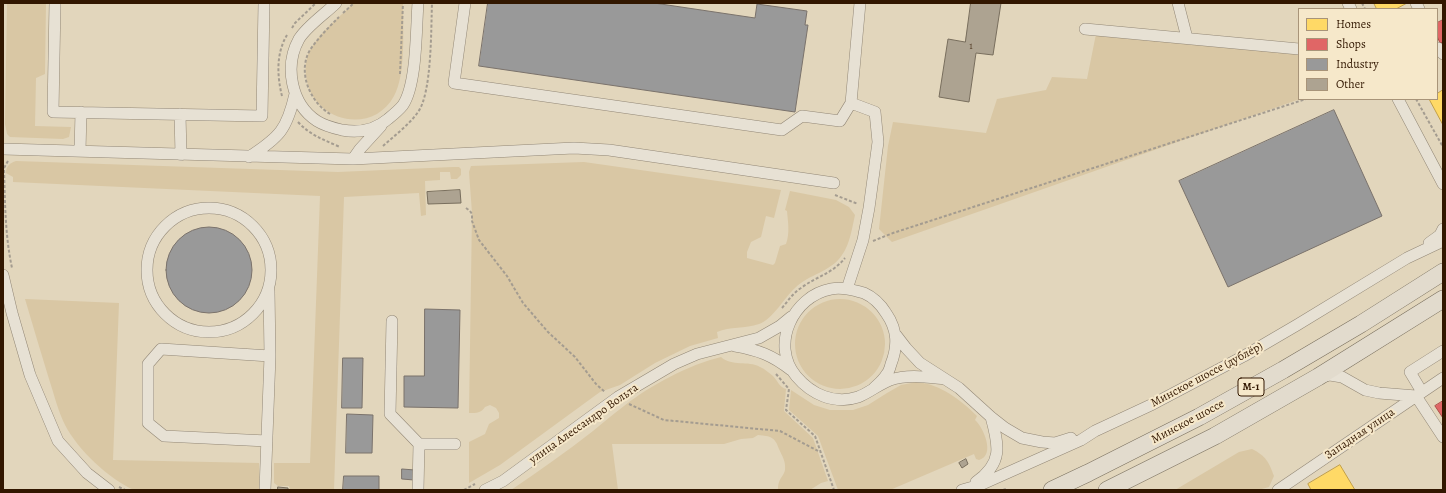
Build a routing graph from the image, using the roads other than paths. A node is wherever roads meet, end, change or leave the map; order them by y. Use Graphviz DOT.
graph roads {
  1 [pos="55,3"];
  2 [pos="264,3"];
  3 [pos="336,3"];
  4 [pos="418,3"];
  5 [pos="465,3"];
  6 [pos="860,3"];
  7 [pos="1178,3"];
  8 [pos="1084,29"];
  9 [pos="1187,38"];
  10 [pos="1298,49"];
  11 [pos="295,94"];
  12 [pos="1399,100"];
  13 [pos="851,102"];
  14 [pos="80,112"];
  15 [pos="180,114"];
  16 [pos="384,122"];
  17 [pos="3,149"];
  18 [pos="80,151"];
  19 [pos="181,155"];
  20 [pos="249,156"];
  21 [pos="353,159"];
  22 [pos="834,183"];
  23 [pos="1443,184"];
  24 [pos="1443,229"];
  25 [pos="1443,241"];
  26 [pos="1407,258"];
  27 [pos="1443,272"];
  28 [pos="8,274"];
  29 [pos="269,286"];
  30 [pos="847,289"];
  31 [pos="1443,299"];
  32 [pos="793,315"];
  33 [pos="392,321"];
  34 [pos="896,335"];
  35 [pos="730,345"];
  36 [pos="1443,351"];
  37 [pos="270,356"];
  38 [pos="792,371"];
  39 [pos="1318,377"];
  40 [pos="1443,378"];
  41 [pos="944,379"];
  42 [pos="874,388"];
  43 [pos="1419,394"];
  44 [pos="991,417"];
  45 [pos="1095,431"];
  46 [pos="1443,438"];
  47 [pos="267,441"];
  48 [pos="419,444"];
  49 [pos="455,444"];
  50 [pos="113,487"];
  51 [pos="964,489"];
  52 [pos="265,490"];
  53 [pos="418,490"];
  54 [pos="485,490"];
  55 [pos="1052,490"];
  56 [pos="1107,490"];
  57 [pos="1278,490"];
  1 -- 14 [label="street"];
  2 -- 15 [label="street"];
  3 -- 11 [label="street"];
  4 -- 16 [label="street"];
  5 -- 13 [label="street"];
  6 -- 13 [label="street"];
  7 -- 9 [label="street"];
  8 -- 9 [label="street"];
  9 -- 10 [label="street"];
  11 -- 16 [label="street"];
  11 -- 20 [label="street"];
  12 -- 23 [label="street"];
  13 -- 30 [label="street"];
  14 -- 15 [label="street"];
  14 -- 18 [label="street"];
  15 -- 19 [label="street"];
  16 -- 21 [label="street"];
  17 -- 18 [label="street"];
  18 -- 19 [label="street"];
  19 -- 20 [label="street"];
  20 -- 21 [label="street"];
  21 -- 22 [label="street"];
  24 -- 26 [label="street"];
  25 -- 26 [label="street, Минское шоссе (дублёр)"];
  26 -- 45 [label="street, Минское шоссе (дублёр)"];
  27 -- 55 [label="highway, Минское шоссе / М-1"];
  28 -- 50 [label="street"];
  29 -- 29 [label="street"];
  29 -- 37 [label="street"];
  30 -- 32 [label="street"];
  30 -- 34 [label="street"];
  31 -- 39 [label="highway, Минское шоссе / М-1"];
  32 -- 35 [label="street, улица Алессандро Вольта"];
  32 -- 38 [label="street"];
  33 -- 48 [label="street"];
  34 -- 41 [label="street"];
  34 -- 42 [label="street"];
  35 -- 38 [label="street"];
  35 -- 54 [label="street, улица Алессандро Вольта"];
  36 -- 43 [label="street"];
  37 -- 47 [label="street"];
  37 -- 47 [label="street"];
  38 -- 42 [label="street"];
  39 -- 43 [label="street"];
  39 -- 56 [label="highway, Минское шоссе / М-1"];
  40 -- 43 [label="street, Западная улица"];
  41 -- 42 [label="street"];
  41 -- 44 [label="street"];
  43 -- 46 [label="street"];
  43 -- 57 [label="street, Западная улица"];
  44 -- 45 [label="street"];
  44 -- 51 [label="street"];
  45 -- 51 [label="street, Минское шоссе (дублёр)"];
  47 -- 52 [label="street"];
  48 -- 49 [label="street"];
  48 -- 53 [label="street"];
}
